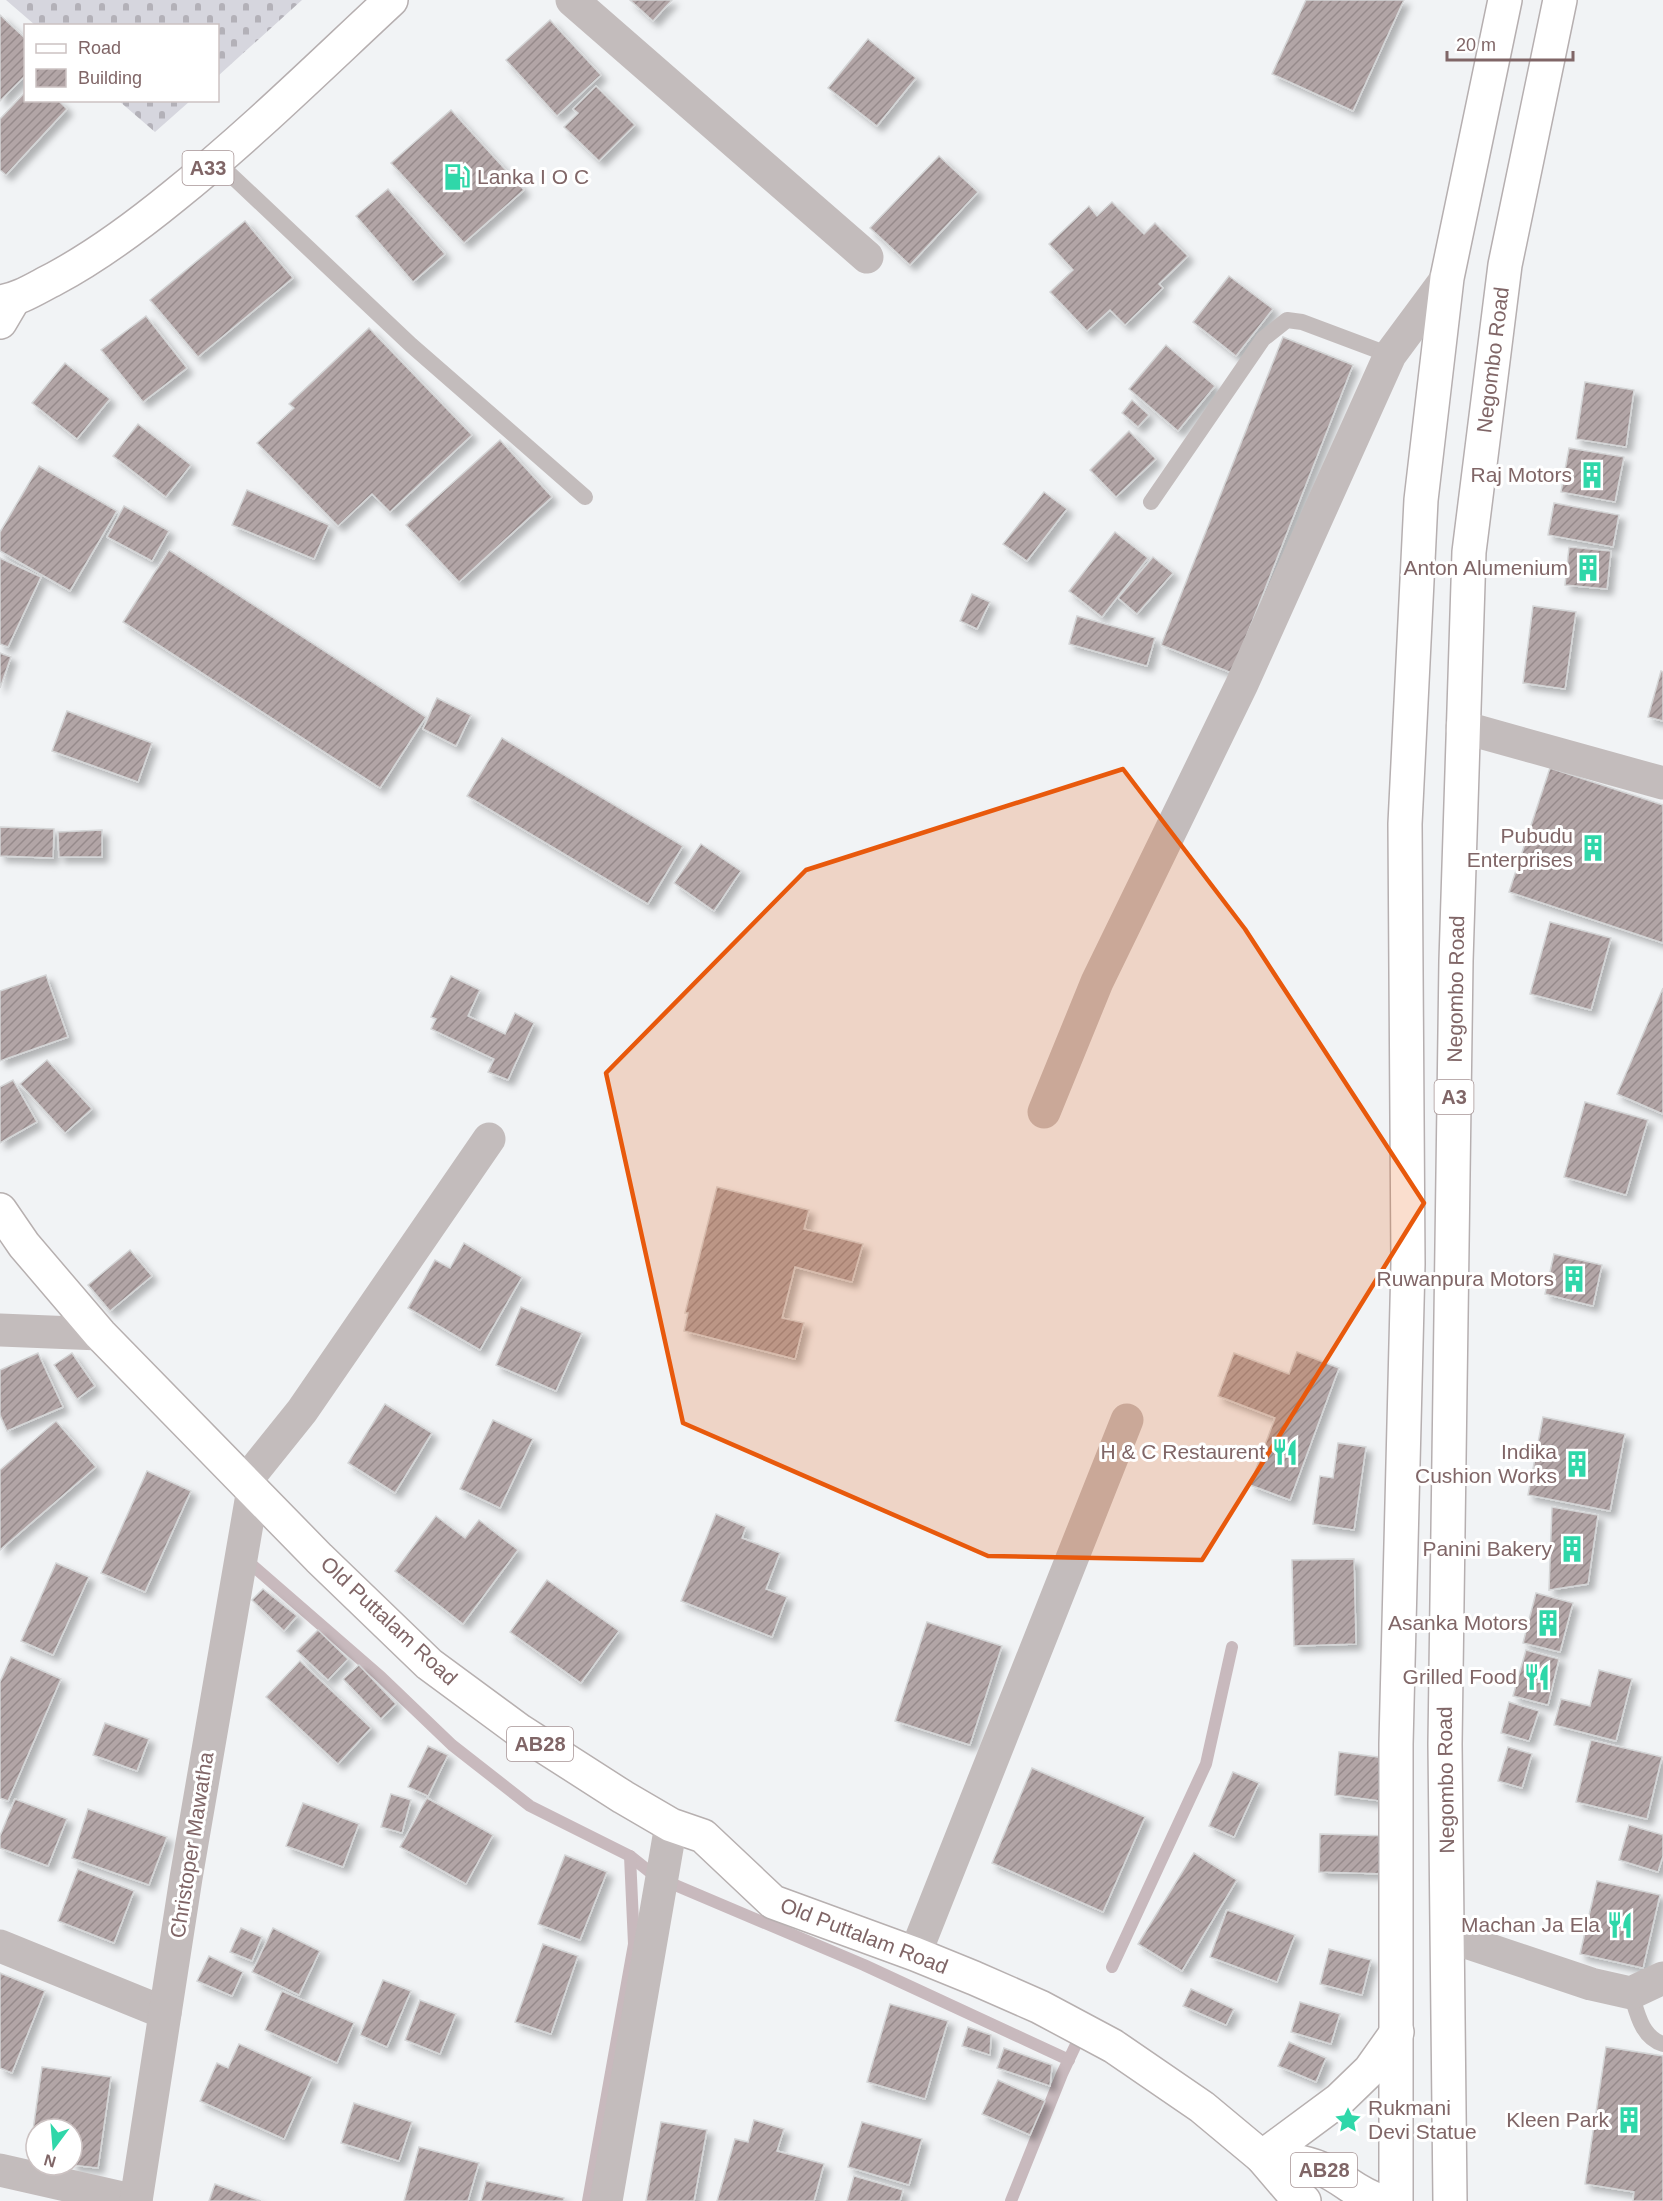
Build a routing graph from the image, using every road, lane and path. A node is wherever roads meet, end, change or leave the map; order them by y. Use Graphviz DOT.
graph roads {
  1 [pos="391,0"];
  2 [pos="572,0"];
  3 [pos="1505,0"];
  4 [pos="1560,0"];
  5 [pos="216,161"];
  6 [pos="867,257"];
  7 [pos="1447,278"];
  8 [pos="4,308"];
  9 [pos="1390,355"];
  10 [pos="585,498"];
  11 [pos="1151,502"];
  12 [pos="1462,727"];
  13 [pos="1663,783"];
  14 [pos="1044,1112"];
  15 [pos="489,1139"];
  16 [pos="0,1210"];
  17 [pos="0,1330"];
  18 [pos="100,1334"];
  19 [pos="1127,1420"];
  20 [pos="249,1486"];
  21 [pos="671,1825"];
  22 [pos="1448,1936"];
  23 [pos="0,1946"];
  24 [pos="915,1954"];
  25 [pos="1663,1978"];
  26 [pos="1631,1992"];
  27 [pos="165,2013"];
  28 [pos="1397,2032"];
  29 [pos="1663,2044"];
  30 [pos="1262,2157"];
  31 [pos="0,2170"];
  32 [pos="1300,2200"];
  33 [pos="136,2201"];
  34 [pos="606,2201"];
  35 [pos="1381,2201"];
  36 [pos="1396,2201"];
  37 [pos="1450,2201"];
  1 -- 5 [label="main road, A33"];
  2 -- 6 [label="street"];
  3 -- 7 [label="main road, A3"];
  4 -- 12 [label="main road, Negombo Road / A3"];
  5 -- 8 [label="main road, A33"];
  5 -- 10 [label="lane"];
  7 -- 9 [label="street"];
  7 -- 28 [label="main road, A3"];
  9 -- 11 [label="lane"];
  9 -- 14 [label="street"];
  12 -- 13 [label="street"];
  12 -- 22 [label="main road, Negombo Road / A3"];
  15 -- 20 [label="street"];
  16 -- 18 [label="main road, Old Puttalam Road / AB28"];
  17 -- 18 [label="street"];
  18 -- 20 [label="main road, Old Puttalam Road / AB28"];
  19 -- 24 [label="street"];
  20 -- 21 [label="main road, Old Puttalam Road / AB28"];
  20 -- 27 [label="street, Christoper Mawatha"];
  21 -- 24 [label="main road, Old Puttalam Road / AB28"];
  21 -- 34 [label="street"];
  22 -- 26 [label="street"];
  22 -- 37 [label="main road, Negombo Road / A3"];
  23 -- 27 [label="street"];
  24 -- 30 [label="main road, Old Puttalam Road / AB28"];
  25 -- 26 [label="street"];
  26 -- 29 [label="lane"];
  27 -- 33 [label="street, Christoper Mawatha"];
  28 -- 30 [label="main road"];
  28 -- 36 [label="main road, A3"];
  30 -- 32 [label="main road, Old Puttalam Road"];
  30 -- 35 [label="main road, AB28"];
  31 -- 33 [label="street"];
}
